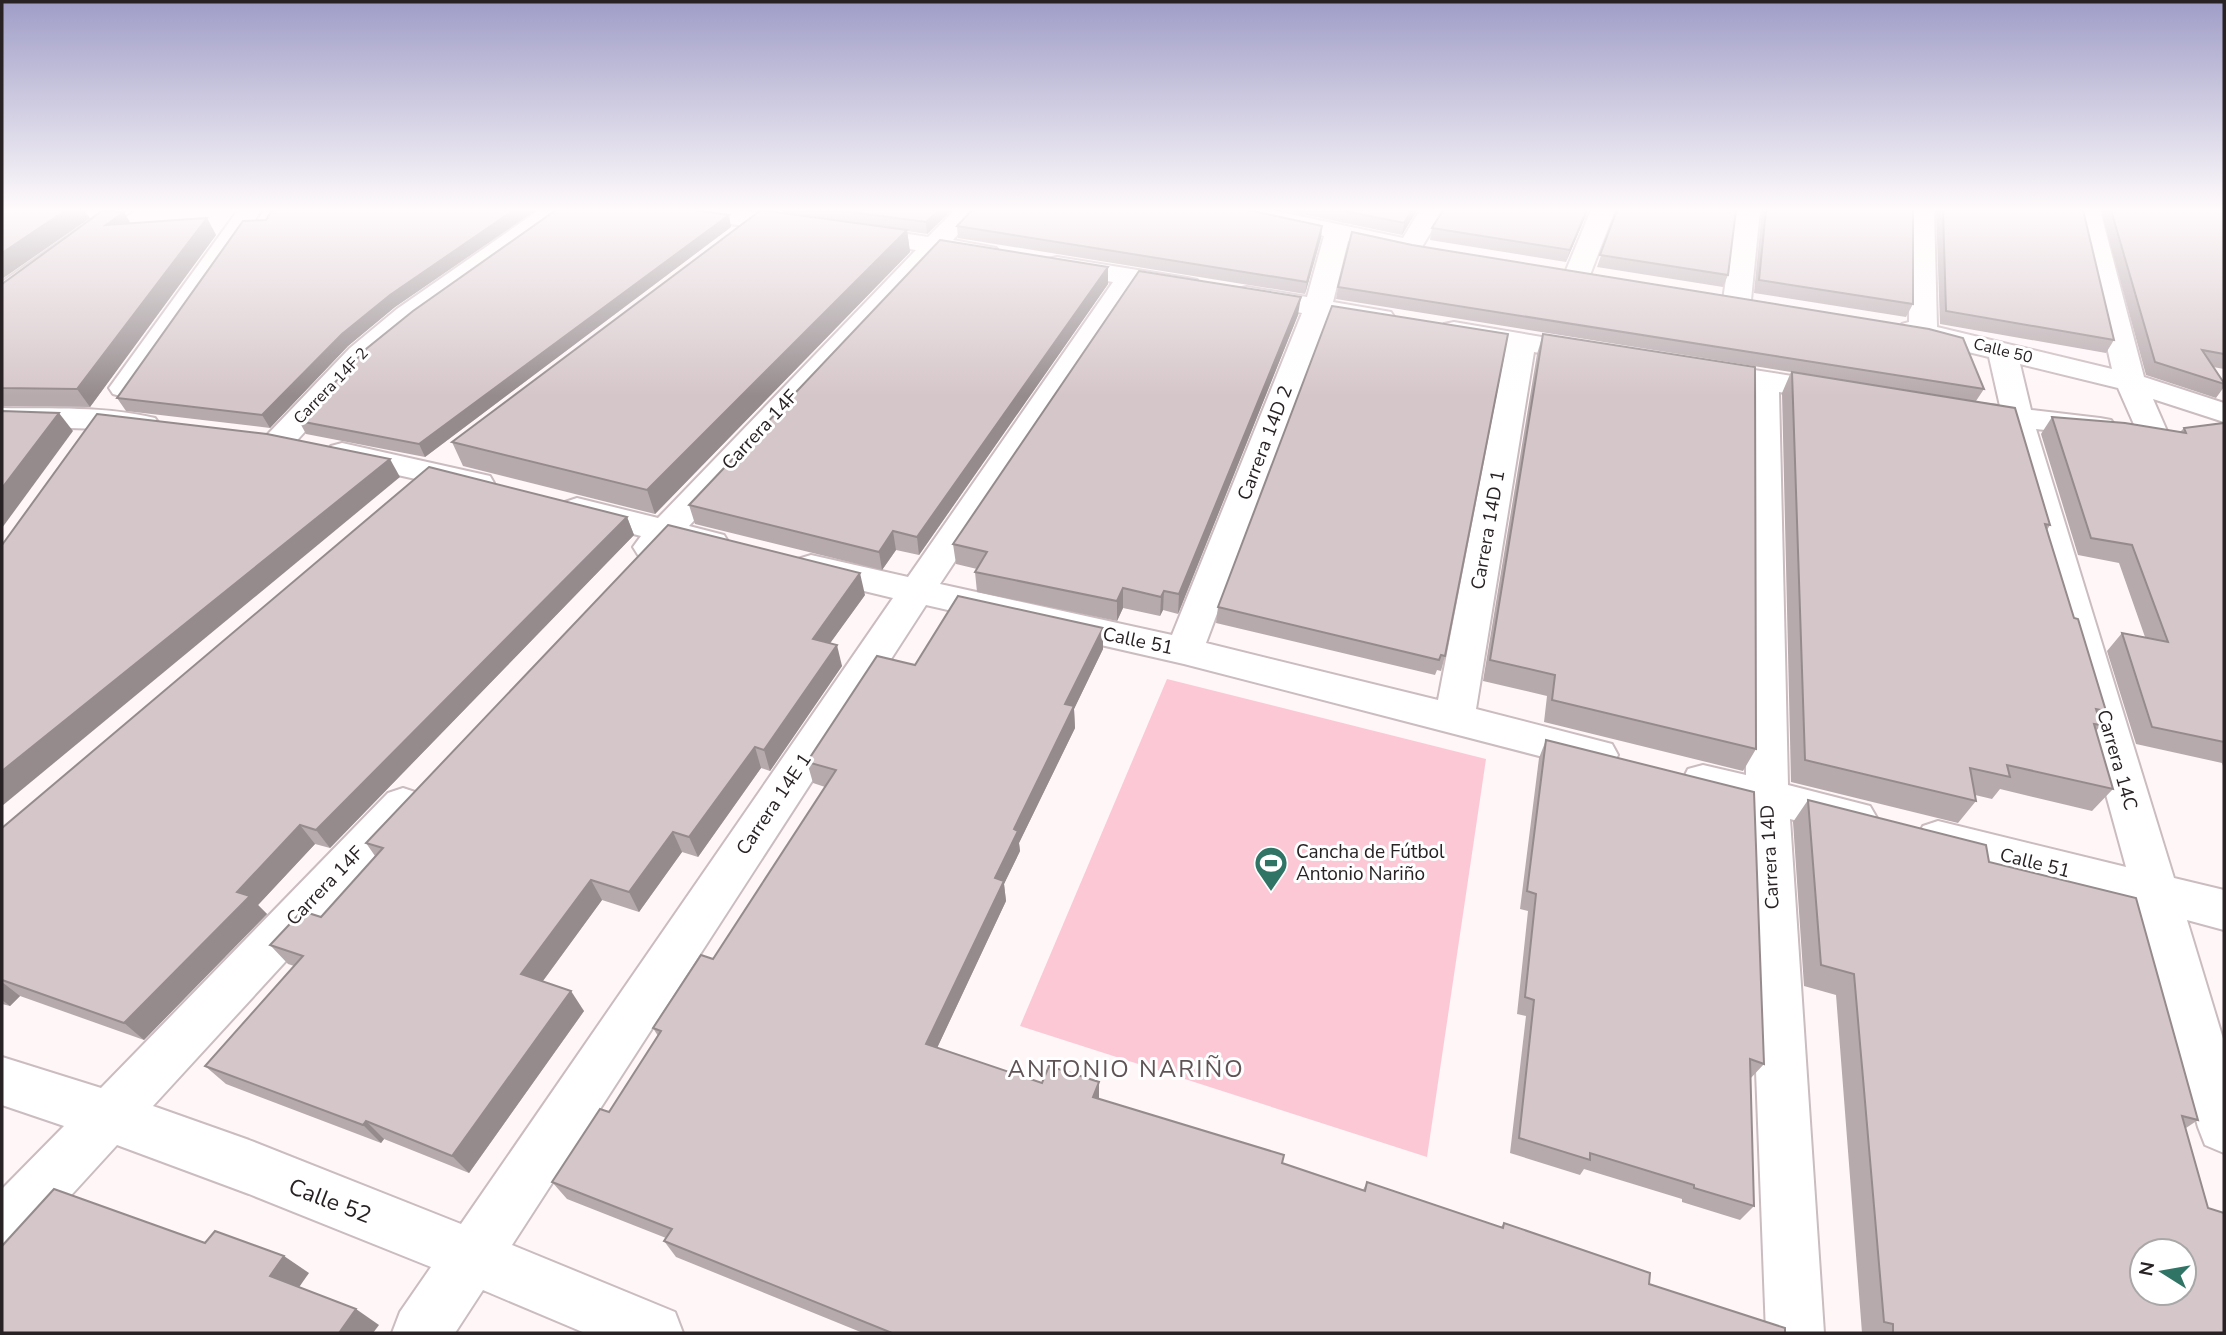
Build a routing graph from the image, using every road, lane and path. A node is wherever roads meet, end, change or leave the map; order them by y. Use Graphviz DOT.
graph roads {
  1 [pos="33,272"];
  2 [pos="206,272"];
  3 [pos="466,272"];
  4 [pos="908,272"];
  5 [pos="1107,272"];
  6 [pos="1327,272"];
  7 [pos="1740,272"];
  8 [pos="1923,272"];
  9 [pos="2103,272"];
  10 [pos="1130,276"];
  11 [pos="2,294"];
  12 [pos="1737,300"];
  13 [pos="1318,307"];
  14 [pos="1883,325"];
  15 [pos="1923,331"];
  16 [pos="1522,341"];
  17 [pos="2002,351"];
  18 [pos="1616,357"];
  19 [pos="1683,368"];
  20 [pos="1764,381"];
  21 [pos="2130,382"];
  22 [pos="1858,395"];
  23 [pos="1938,407"];
  24 [pos="2224,414"];
  25 [pos="2,417"];
  26 [pos="2018,419"];
  27 [pos="2224,427"];
  28 [pos="184,430"];
  29 [pos="94,431"];
  30 [pos="2151,431"];
  31 [pos="465,446"];
  32 [pos="432,471"];
  33 [pos="510,491"];
  34 [pos="401,498"];
  35 [pos="549,501"];
  36 [pos="665,531"];
  37 [pos="744,551"];
  38 [pos="783,560"];
  39 [pos="626,571"];
  40 [pos="915,593"];
  41 [pos="1184,651"];
  42 [pos="1454,720"];
  43 [pos="1632,763"];
  44 [pos="1672,773"];
  45 [pos="425,782"];
  46 [pos="1767,796"];
  47 [pos="2155,893"];
  48 [pos="2224,910"];
  49 [pos="2,1081"];
  50 [pos="108,1114"];
  51 [pos="2224,1127"];
  52 [pos="2,1229"];
  53 [pos="472,1256"];
  54 [pos="421,1333"];
  55 [pos="654,1333"];
  56 [pos="1795,1333"];
  1 -- 11 [label="street"];
  2 -- 29 [label="street"];
  3 -- 32 [label="street, Carrera 14F 2"];
  4 -- 36 [label="street, Carrera 14F"];
  5 -- 10 [label="street"];
  6 -- 13 [label="street, Carrera 14D 2"];
  7 -- 12 [label="street"];
  8 -- 15 [label="street"];
  9 -- 21 [label="street"];
  10 -- 13 [label="street"];
  10 -- 40 [label="street, Carrera 14E 1"];
  13 -- 16 [label="street"];
  13 -- 41 [label="street, Carrera 14D 2"];
  14 -- 15 [label="street, Calle 50"];
  15 -- 17 [label="street, Calle 50"];
  16 -- 18 [label="street"];
  16 -- 42 [label="street, Carrera 14D 1"];
  17 -- 21 [label="street, Calle 50"];
  17 -- 26 [label="street, Carrera 14C"];
  19 -- 20 [label="street"];
  20 -- 22 [label="street"];
  20 -- 46 [label="street, Carrera 14D"];
  21 -- 24 [label="street, Calle 50"];
  21 -- 30 [label="street"];
  23 -- 26 [label="street"];
  25 -- 29 [label="street"];
  26 -- 30 [label="street"];
  26 -- 47 [label="street, Carrera 14C"];
  27 -- 30 [label="street"];
  28 -- 29 [label="street"];
  31 -- 32 [label="street"];
  32 -- 33 [label="street"];
  32 -- 34 [label="street"];
  35 -- 36 [label="street"];
  36 -- 37 [label="street"];
  36 -- 39 [label="street, Carrera 14F"];
  38 -- 40 [label="street, Calle 51"];
  40 -- 41 [label="street, Calle 51"];
  40 -- 53 [label="street, Carrera 14E 1"];
  41 -- 42 [label="street, Calle 51"];
  42 -- 43 [label="street, Calle 51"];
  44 -- 46 [label="street, Calle 51"];
  45 -- 50 [label="street, Carrera 14F"];
  46 -- 47 [label="street, Calle 51"];
  46 -- 56 [label="street, Carrera 14D"];
  47 -- 48 [label="street, Calle 51"];
  47 -- 51 [label="street, Carrera 14C"];
  49 -- 50 [label="street, Calle 52"];
  50 -- 52 [label="street, Carrera 14F"];
  50 -- 53 [label="street, Calle 52"];
  53 -- 54 [label="street, Carrera 14E 1"];
  53 -- 55 [label="street, Calle 52"];
}
